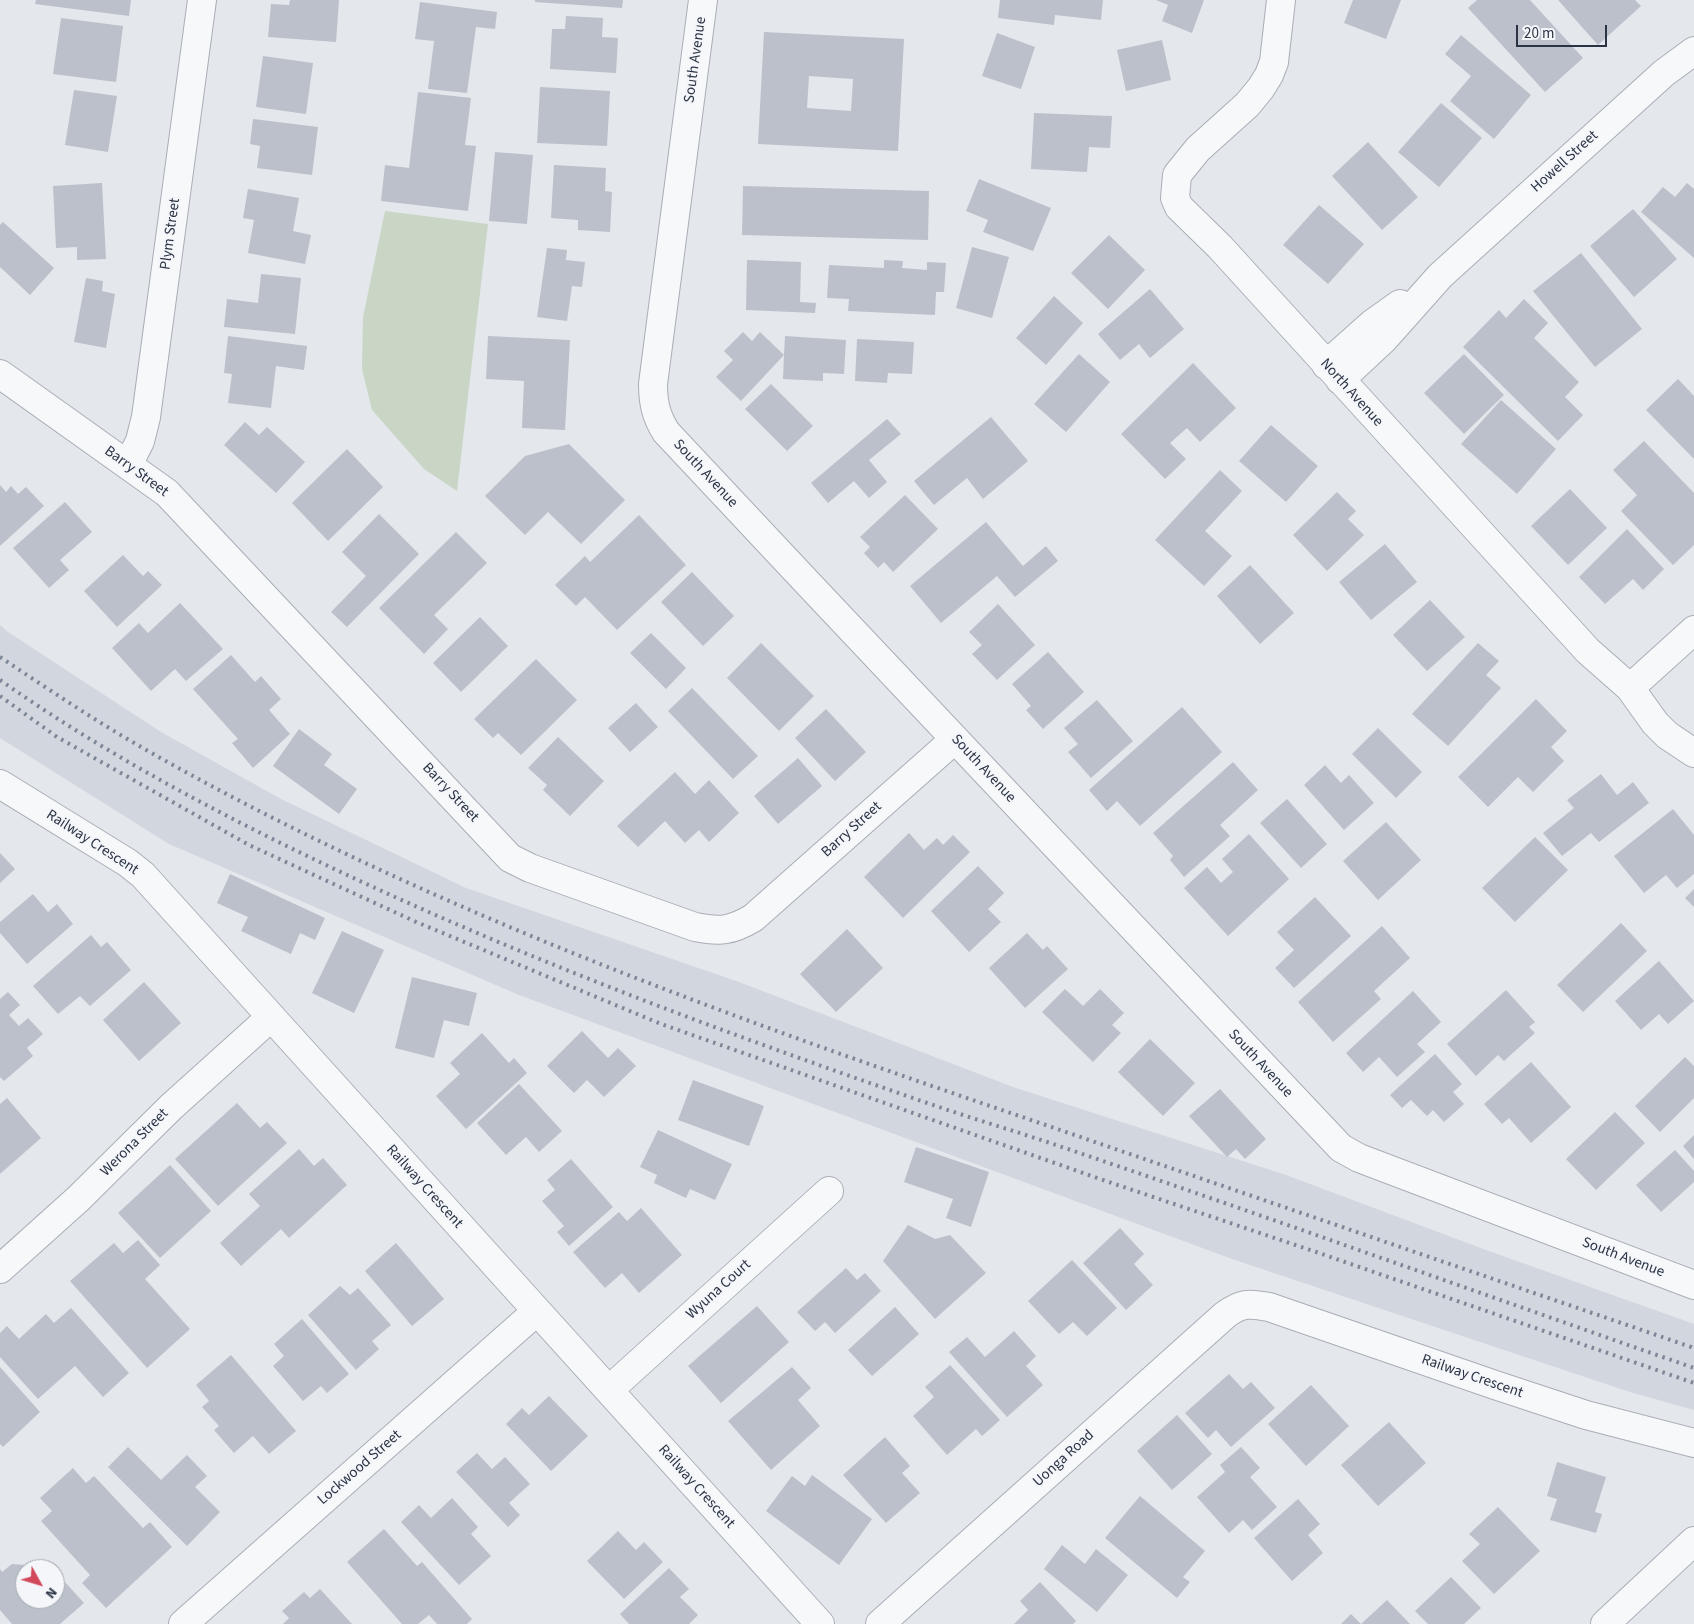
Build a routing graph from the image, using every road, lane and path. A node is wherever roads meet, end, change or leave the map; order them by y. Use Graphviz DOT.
graph roads {
  1 [pos="202,0"];
  2 [pos="704,0"];
  3 [pos="1281,0"];
  4 [pos="1694,51"];
  5 [pos="1333,373"];
  6 [pos="0,374"];
  7 [pos="128,465"];
  8 [pos="1694,630"];
  9 [pos="1630,688"];
  10 [pos="955,739"];
  11 [pos="1694,752"];
  12 [pos="0,784"];
  13 [pos="271,1017"];
  14 [pos="829,1191"];
  15 [pos="0,1269"];
  16 [pos="1694,1285"];
  17 [pos="1252,1304"];
  18 [pos="537,1311"];
  19 [pos="610,1390"];
  20 [pos="1694,1443"];
  21 [pos="1694,1541"];
  22 [pos="183,1624"];
  23 [pos="820,1624"];
  24 [pos="880,1624"];
  25 [pos="1604,1624"];
  1 -- 7 [label="street, Plym Street"];
  2 -- 10 [label="street, South Avenue"];
  3 -- 5 [label="street, North Avenue"];
  4 -- 5 [label="street, Howell Street"];
  5 -- 9 [label="street, North Avenue"];
  6 -- 7 [label="street, Barry Street"];
  7 -- 10 [label="street, Barry Street"];
  8 -- 9 [label="street"];
  9 -- 11 [label="street, North Avenue"];
  10 -- 16 [label="street, South Avenue"];
  12 -- 13 [label="street, Railway Crescent"];
  13 -- 15 [label="street, Werona Street"];
  13 -- 18 [label="street, Railway Crescent"];
  14 -- 19 [label="street, Wyuna Court"];
  17 -- 20 [label="street, Railway Crescent"];
  17 -- 24 [label="street, Uonga Road"];
  18 -- 19 [label="street, Railway Crescent"];
  18 -- 22 [label="street, Lockwood Street"];
  19 -- 23 [label="street, Railway Crescent"];
  21 -- 25 [label="street"];
}
